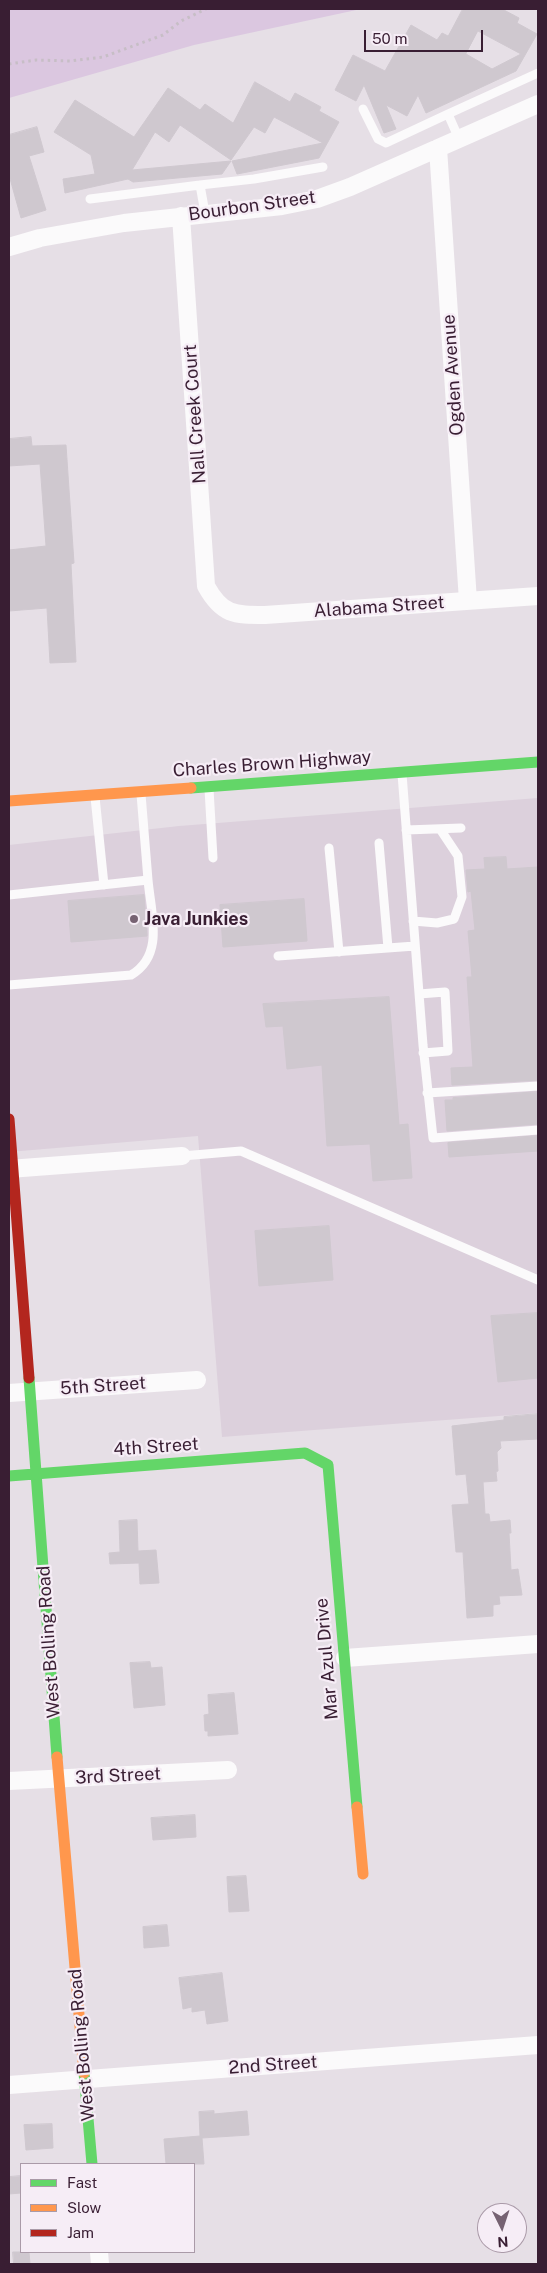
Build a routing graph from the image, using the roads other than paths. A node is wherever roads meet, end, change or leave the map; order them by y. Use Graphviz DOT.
graph roads {
  1 [pos="538,72"];
  2 [pos="538,104"];
  3 [pos="364,109"];
  4 [pos="448,114"];
  5 [pos="459,139"];
  6 [pos="438,148"];
  7 [pos="322,167"];
  8 [pos="200,185"];
  9 [pos="90,199"];
  10 [pos="205,213"];
  11 [pos="182,216"];
  12 [pos="9,247"];
  13 [pos="538,596"];
  14 [pos="468,601"];
  15 [pos="221,607"];
  16 [pos="538,762"];
  17 [pos="402,772"];
  18 [pos="209,786"];
  19 [pos="141,791"];
  20 [pos="95,794"];
  21 [pos="9,801"];
  22 [pos="461,828"];
  23 [pos="440,829"];
  24 [pos="406,830"];
  25 [pos="379,843"];
  26 [pos="329,848"];
  27 [pos="213,858"];
  28 [pos="148,880"];
  29 [pos="104,885"];
  30 [pos="9,895"];
  31 [pos="413,921"];
  32 [pos="415,946"];
  33 [pos="388,948"];
  34 [pos="339,952"];
  35 [pos="278,956"];
  36 [pos="9,985"];
  37 [pos="419,994"];
  38 [pos="424,1053"];
  39 [pos="538,1086"];
  40 [pos="427,1093"];
  41 [pos="9,1119"];
  42 [pos="538,1130"];
  43 [pos="182,1156"];
  44 [pos="11,1168"];
  45 [pos="538,1280"];
  46 [pos="198,1380"];
  47 [pos="30,1391"];
  48 [pos="9,1393"];
  49 [pos="305,1453"];
  50 [pos="36,1474"];
  51 [pos="9,1476"];
  52 [pos="538,1644"];
  53 [pos="345,1658"];
  54 [pos="228,1770"];
  55 [pos="59,1779"];
  56 [pos="9,1781"];
  57 [pos="363,1874"];
  58 [pos="538,2045"];
  59 [pos="86,2080"];
  60 [pos="9,2085"];
  61 [pos="92,2163"];
  1 -- 4 [label="lane"];
  2 -- 5 [label="street, Bourbon Street"];
  3 -- 4 [label="lane"];
  4 -- 5 [label="lane"];
  5 -- 6 [label="street, Bourbon Street"];
  6 -- 10 [label="street, Bourbon Street"];
  6 -- 14 [label="street, Ogden Avenue"];
  7 -- 8 [label="lane"];
  8 -- 9 [label="lane"];
  8 -- 10 [label="lane"];
  10 -- 11 [label="street, Bourbon Street"];
  11 -- 12 [label="street, Bourbon Street"];
  11 -- 15 [label="street, Nall Creek Court"];
  13 -- 14 [label="street, Alabama Street"];
  14 -- 15 [label="street, Alabama Street"];
  16 -- 17 [label="street, Charles Brown Highway"];
  17 -- 18 [label="street, Charles Brown Highway"];
  17 -- 24 [label="lane"];
  18 -- 19 [label="street, Charles Brown Highway"];
  18 -- 27 [label="lane"];
  19 -- 20 [label="street, Charles Brown Highway"];
  19 -- 28 [label="lane"];
  20 -- 21 [label="street, Charles Brown Highway"];
  20 -- 29 [label="lane"];
  22 -- 23 [label="lane"];
  23 -- 24 [label="lane"];
  23 -- 31 [label="lane"];
  24 -- 31 [label="lane"];
  25 -- 33 [label="lane"];
  26 -- 34 [label="lane"];
  28 -- 29 [label="lane"];
  28 -- 36 [label="lane"];
  29 -- 30 [label="lane"];
  31 -- 32 [label="lane"];
  32 -- 33 [label="lane"];
  32 -- 37 [label="lane"];
  33 -- 34 [label="lane"];
  34 -- 35 [label="lane"];
  37 -- 38 [label="lane"];
  37 -- 38 [label="lane"];
  38 -- 40 [label="lane"];
  39 -- 40 [label="lane"];
  40 -- 42 [label="lane"];
  41 -- 44 [label="street, West Bolling Road"];
  43 -- 44 [label="street"];
  43 -- 45 [label="lane"];
  44 -- 47 [label="street, West Bolling Road"];
  46 -- 47 [label="street, 5th Street"];
  47 -- 48 [label="street, 5th Street"];
  47 -- 50 [label="street, West Bolling Road"];
  49 -- 50 [label="street, 4th Street"];
  49 -- 53 [label="street, Mar Azul Drive"];
  50 -- 51 [label="street, 4th Street"];
  50 -- 55 [label="street, West Bolling Road"];
  52 -- 53 [label="street"];
  53 -- 57 [label="street, Mar Azul Drive"];
  54 -- 55 [label="street, 3rd Street"];
  55 -- 56 [label="street, 3rd Street"];
  55 -- 59 [label="street, West Bolling Road"];
  58 -- 59 [label="street, 2nd Street"];
  59 -- 60 [label="street, 2nd Street"];
  59 -- 61 [label="street, West Bolling Road"];
}
